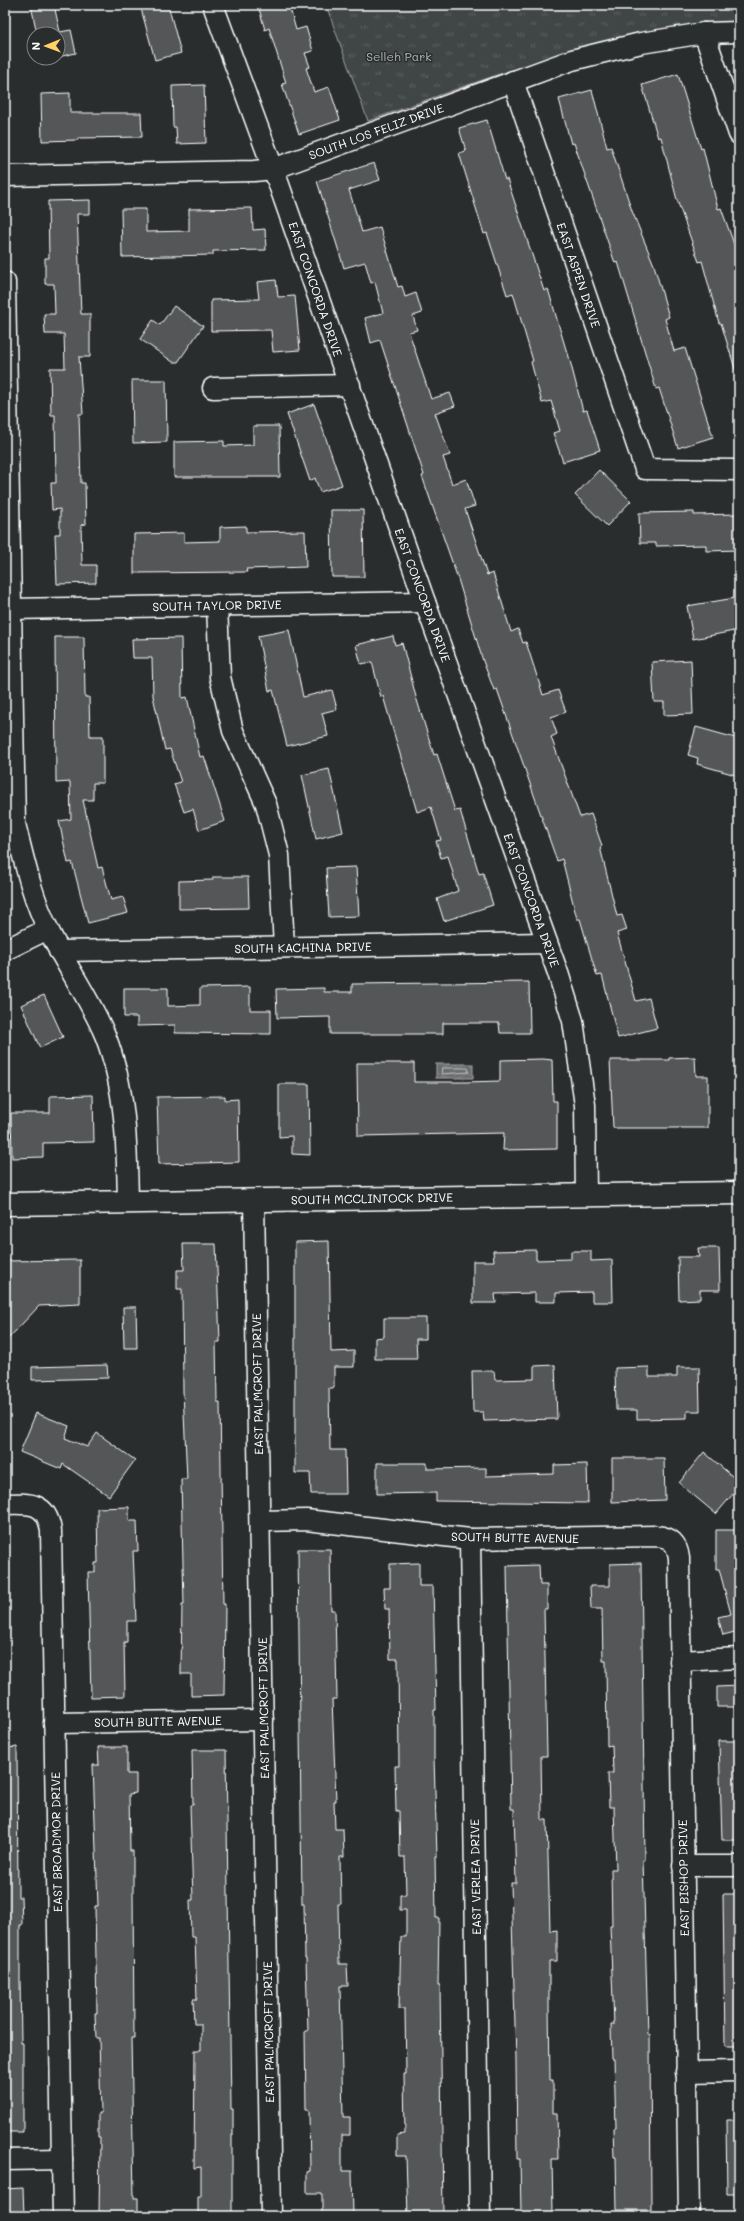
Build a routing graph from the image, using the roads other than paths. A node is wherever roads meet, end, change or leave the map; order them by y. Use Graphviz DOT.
graph roads {
  1 [pos="213,5"];
  2 [pos="739,32"];
  3 [pos="704,33"];
  4 [pos="513,81"];
  5 [pos="739,134"];
  6 [pos="273,169"];
  7 [pos="5,176"];
  8 [pos="5,282"];
  9 [pos="350,385"];
  10 [pos="213,388"];
  11 [pos="739,470"];
  12 [pos="425,602"];
  13 [pos="217,605"];
  14 [pos="10,609"];
  15 [pos="48,930"];
  16 [pos="547,942"];
  17 [pos="284,947"];
  18 [pos="5,950"];
  19 [pos="59,951"];
  20 [pos="739,1192"];
  21 [pos="586,1195"];
  22 [pos="254,1200"];
  23 [pos="128,1202"];
  24 [pos="5,1204"];
  25 [pos="5,1504"];
  26 [pos="260,1521"];
  27 [pos="470,1539"];
  28 [pos="673,1541"];
  29 [pos="739,1658"];
  30 [pos="680,1662"];
  31 [pos="263,1720"];
  32 [pos="54,1723"];
  33 [pos="683,1866"];
  34 [pos="739,1866"];
  35 [pos="739,2071"];
  36 [pos="686,2072"];
  37 [pos="62,2159"];
  38 [pos="5,2160"];
  39 [pos="63,2216"];
  40 [pos="271,2216"];
  41 [pos="480,2216"];
  42 [pos="689,2216"];
  1 -- 6 [label="street, EAST CONCORDA DRIVE"];
  2 -- 3 [label="street, SOUTH LOS FELIZ DRIVE"];
  3 -- 4 [label="street, SOUTH LOS FELIZ DRIVE"];
  3 -- 5 [label="street"];
  4 -- 6 [label="street, SOUTH LOS FELIZ DRIVE"];
  4 -- 11 [label="street, EAST ASPEN DRIVE"];
  6 -- 7 [label="street, SOUTH LOS FELIZ DRIVE"];
  6 -- 9 [label="street, EAST CONCORDA DRIVE"];
  8 -- 14 [label="street"];
  9 -- 10 [label="street"];
  9 -- 12 [label="street, EAST CONCORDA DRIVE"];
  12 -- 13 [label="street, SOUTH TAYLOR DRIVE"];
  12 -- 16 [label="street, EAST CONCORDA DRIVE"];
  13 -- 14 [label="street, SOUTH TAYLOR DRIVE"];
  13 -- 17 [label="street"];
  14 -- 15 [label="street"];
  15 -- 18 [label="street"];
  15 -- 19 [label="street"];
  16 -- 17 [label="street, SOUTH KACHINA DRIVE"];
  16 -- 21 [label="street, EAST CONCORDA DRIVE"];
  17 -- 19 [label="street, SOUTH KACHINA DRIVE"];
  19 -- 23 [label="street"];
  20 -- 21 [label="main road, SOUTH MCCLINTOCK DRIVE"];
  21 -- 22 [label="main road, SOUTH MCCLINTOCK DRIVE"];
  22 -- 23 [label="main road, SOUTH MCCLINTOCK DRIVE"];
  22 -- 26 [label="street, EAST PALMCROFT DRIVE"];
  23 -- 24 [label="main road, SOUTH MCCLINTOCK DRIVE"];
  25 -- 32 [label="street, EAST BROADMOR DRIVE"];
  26 -- 27 [label="street, SOUTH BUTTE AVENUE"];
  26 -- 31 [label="street, EAST PALMCROFT DRIVE"];
  27 -- 28 [label="street, SOUTH BUTTE AVENUE"];
  27 -- 41 [label="street, EAST VERLEA DRIVE"];
  28 -- 30 [label="street, EAST BISHOP DRIVE"];
  29 -- 30 [label="street"];
  30 -- 33 [label="street, EAST BISHOP DRIVE"];
  31 -- 32 [label="street, SOUTH BUTTE AVENUE"];
  31 -- 40 [label="street, EAST PALMCROFT DRIVE"];
  32 -- 37 [label="street, EAST BROADMOR DRIVE"];
  33 -- 34 [label="street"];
  33 -- 36 [label="street, EAST BISHOP DRIVE"];
  35 -- 36 [label="street"];
  36 -- 42 [label="street, EAST BISHOP DRIVE"];
  37 -- 38 [label="street"];
  37 -- 39 [label="street, EAST BROADMOR DRIVE"];
}
